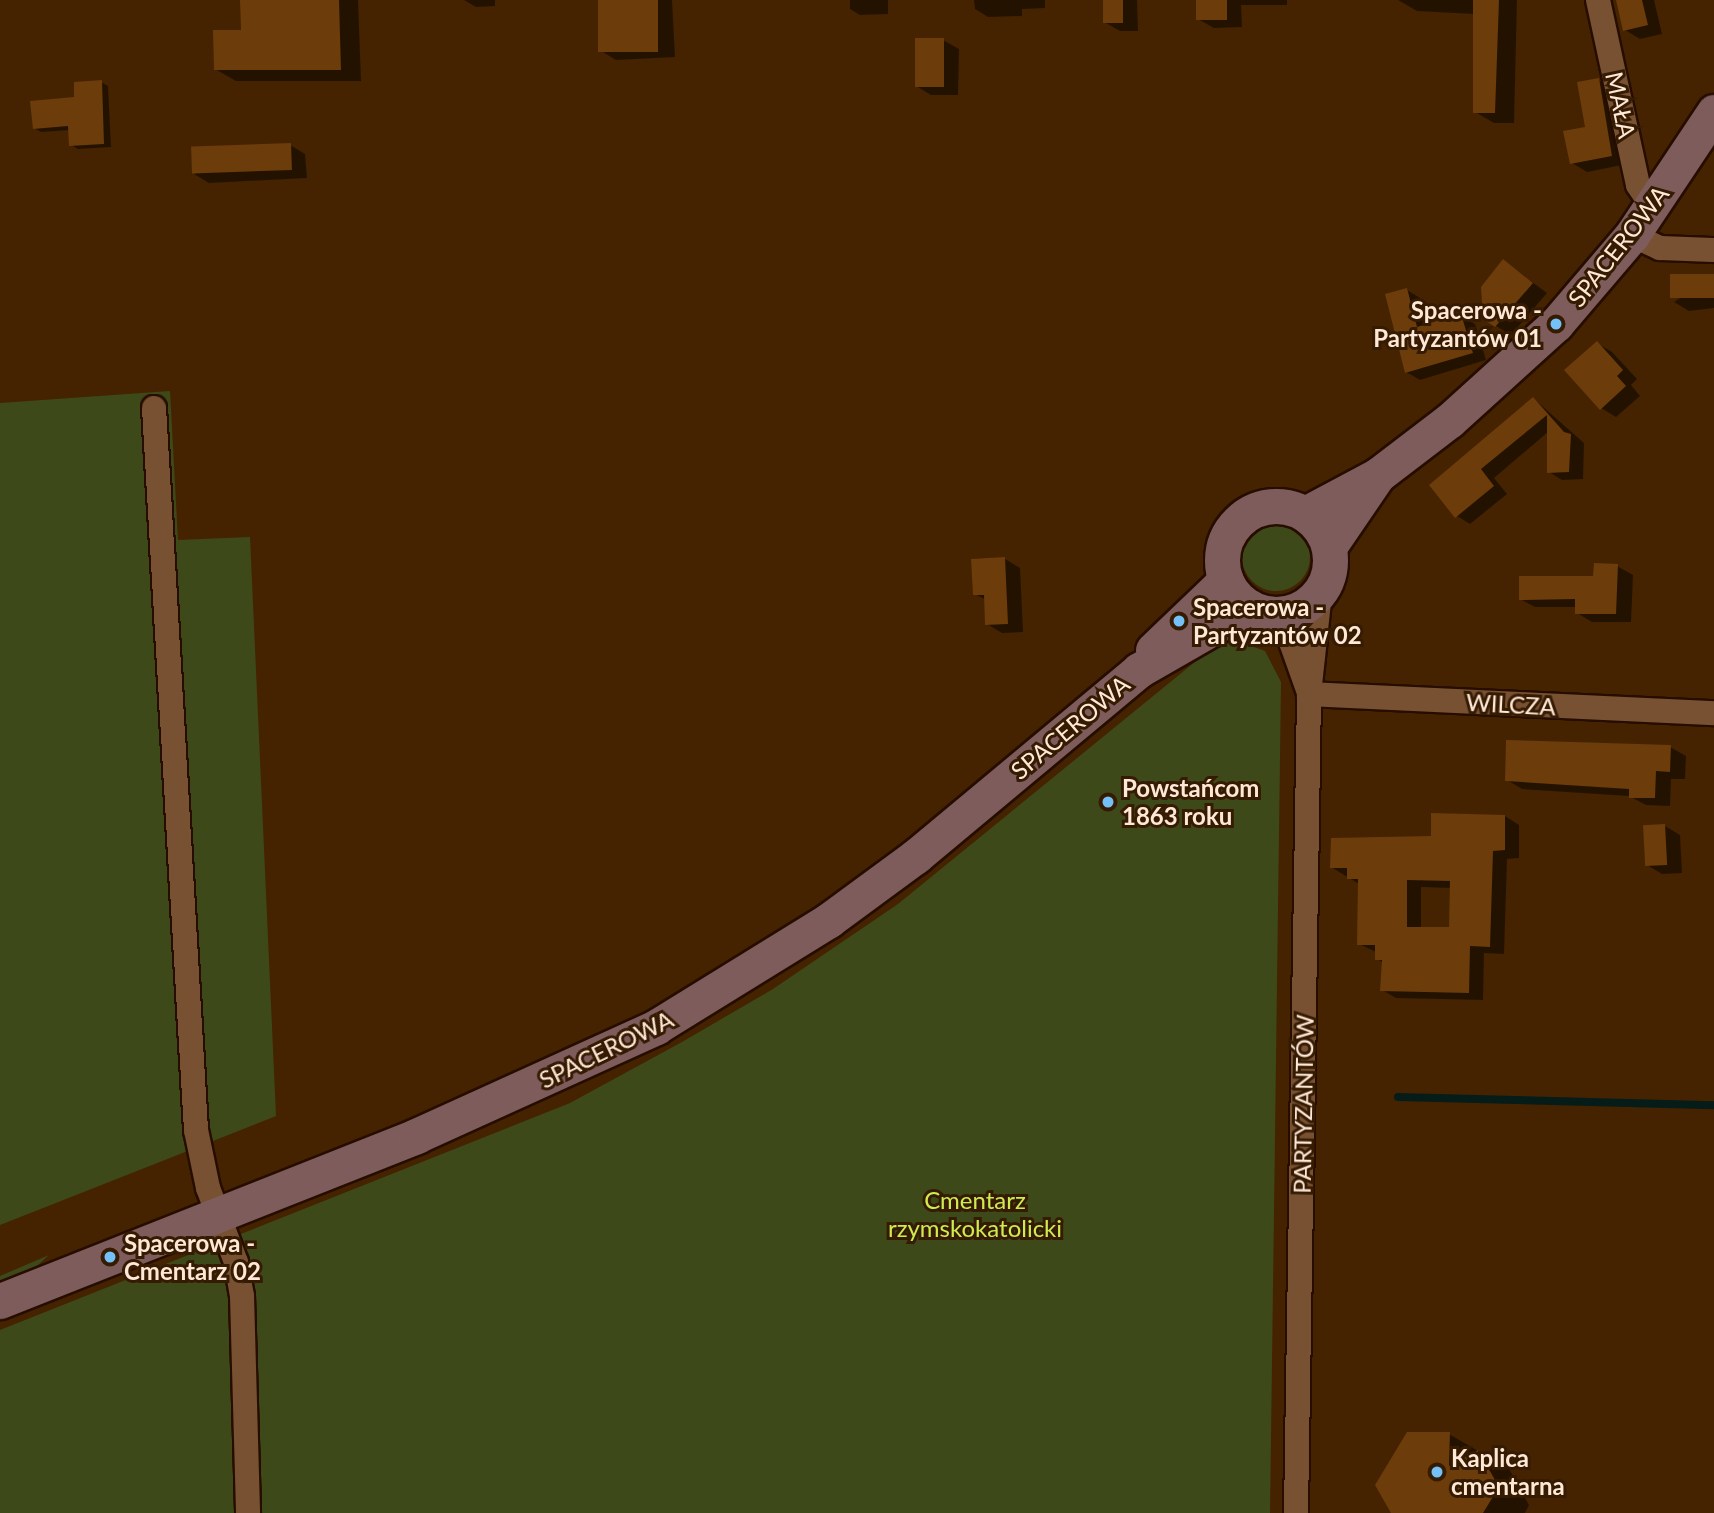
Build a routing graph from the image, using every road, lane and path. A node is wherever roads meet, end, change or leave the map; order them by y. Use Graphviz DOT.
graph roads {
  1 [pos="1598,0"];
  2 [pos="1714,112"];
  3 [pos="1652,206"];
  4 [pos="1632,235"];
  5 [pos="1714,250"];
  6 [pos="154,408"];
  7 [pos="1378,475"];
  8 [pos="1305,514"];
  9 [pos="1329,547"];
  10 [pos="1226,580"];
  11 [pos="1320,592"];
  12 [pos="1265,611"];
  13 [pos="1139,670"];
  14 [pos="1309,694"];
  15 [pos="1714,713"];
  16 [pos="216,1215"];
  17 [pos="0,1301"];
  18 [pos="248,1513"];
  19 [pos="1296,1513"];
  1 -- 3 [label="street, MAŁA"];
  2 -- 3 [label="street, SPACEROWA"];
  3 -- 4 [label="street, SPACEROWA"];
  4 -- 5 [label="street"];
  4 -- 7 [label="street, SPACEROWA"];
  6 -- 16 [label="street"];
  7 -- 8 [label="street, SPACEROWA"];
  7 -- 9 [label="street, SPACEROWA"];
  8 -- 9 [label="street"];
  8 -- 10 [label="street"];
  9 -- 11 [label="street"];
  10 -- 12 [label="street"];
  10 -- 13 [label="street, SPACEROWA"];
  11 -- 12 [label="street"];
  11 -- 14 [label="street, PARTYZANTÓW"];
  12 -- 13 [label="street, SPACEROWA"];
  12 -- 14 [label="street, PARTYZANTÓW"];
  13 -- 16 [label="street, SPACEROWA"];
  14 -- 15 [label="street, WILCZA"];
  14 -- 19 [label="street, PARTYZANTÓW"];
  16 -- 17 [label="street, SPACEROWA"];
  16 -- 18 [label="street"];
}
